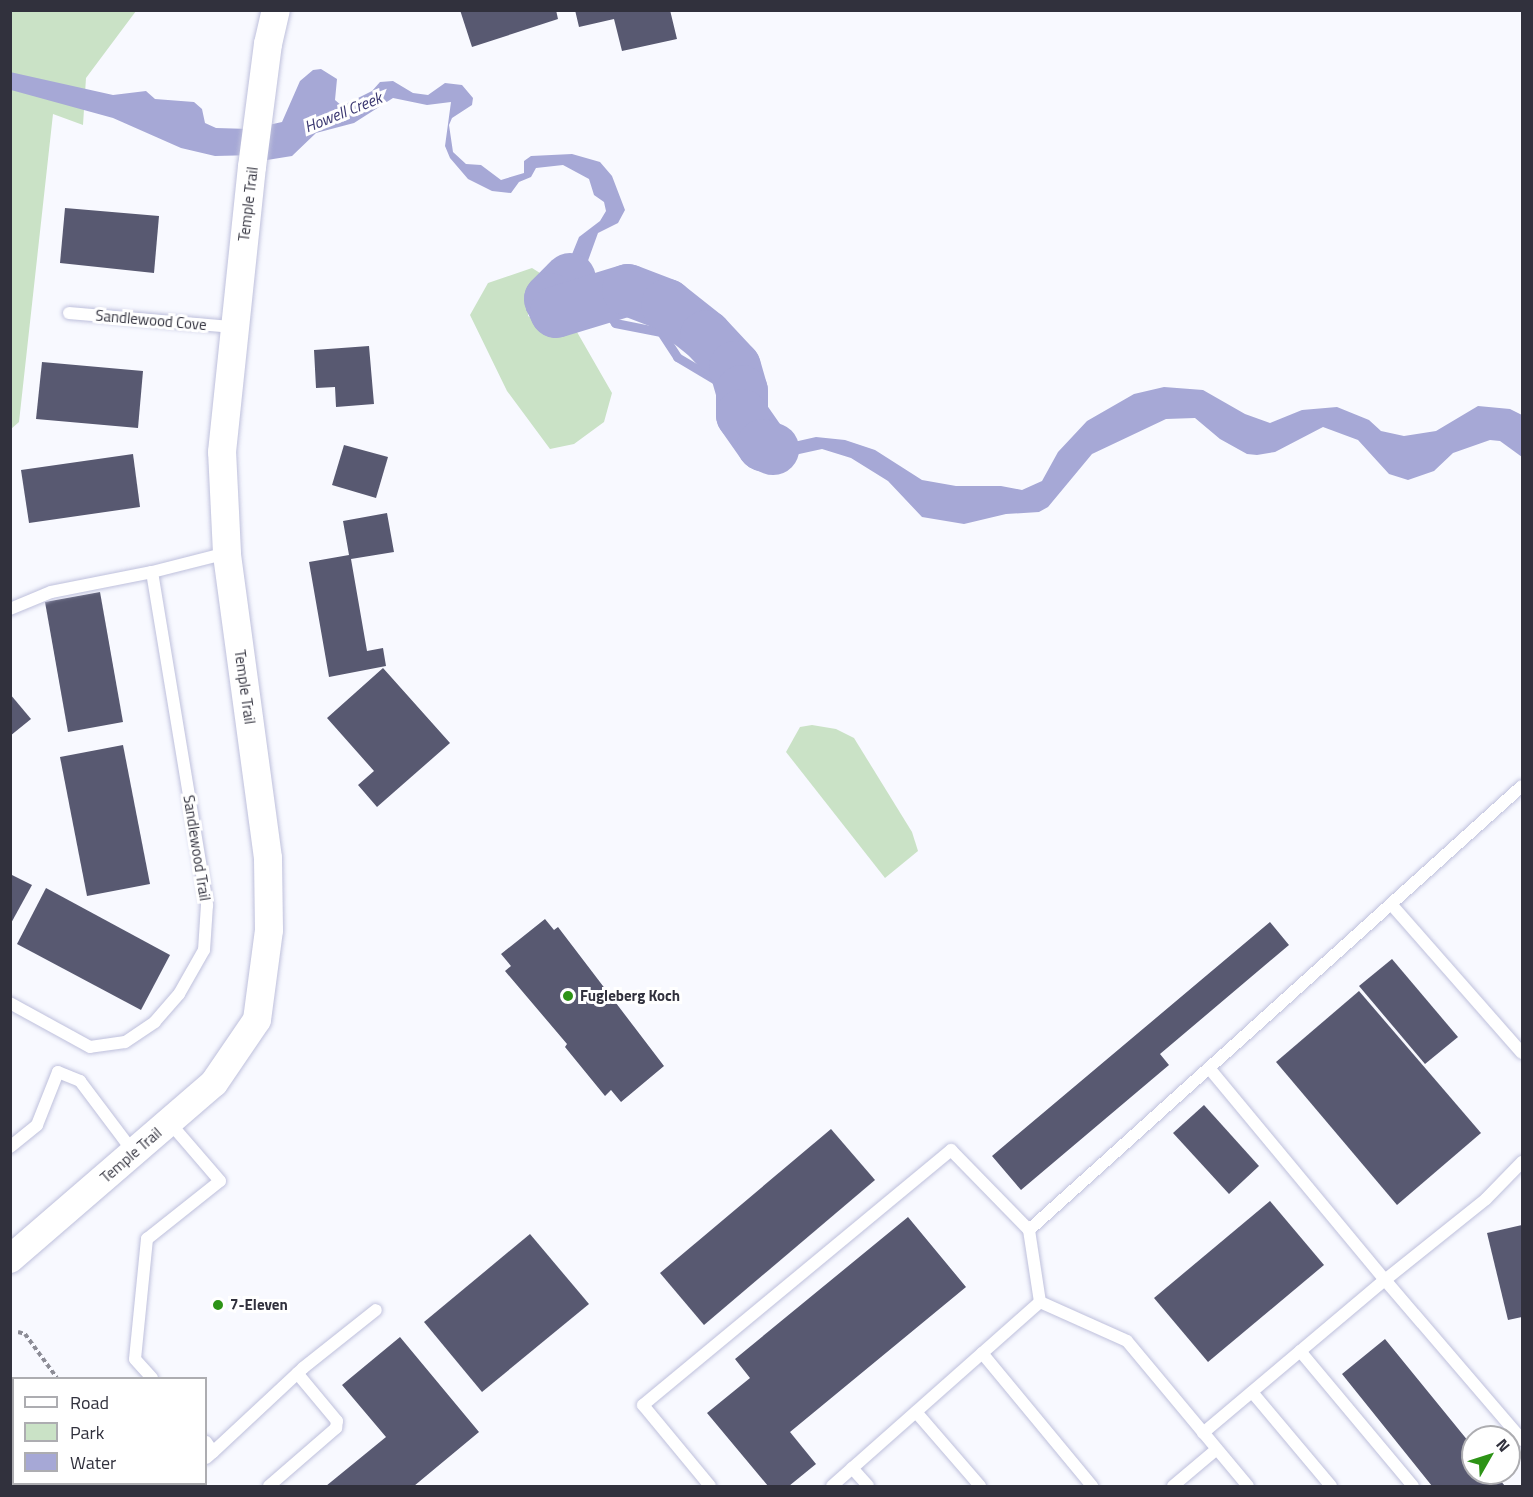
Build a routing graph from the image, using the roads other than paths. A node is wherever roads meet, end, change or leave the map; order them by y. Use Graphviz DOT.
graph roads {
  1 [pos="276,10"];
  2 [pos="69,313"];
  3 [pos="233,327"];
  4 [pos="227,553"];
  5 [pos="152,572"];
  6 [pos="10,609"];
  7 [pos="1522,786"];
  8 [pos="1391,904"];
  9 [pos="10,1003"];
  10 [pos="1522,1053"];
  11 [pos="1209,1068"];
  12 [pos="170,1122"];
  13 [pos="10,1148"];
  14 [pos="134,1153"];
  15 [pos="1522,1162"];
  16 [pos="1029,1230"];
  17 [pos="10,1259"];
  18 [pos="1385,1280"];
  19 [pos="1040,1302"];
  20 [pos="376,1310"];
  21 [pos="1300,1351"];
  22 [pos="982,1353"];
  23 [pos="297,1373"];
  24 [pos="151,1377"];
  25 [pos="1252,1392"];
  26 [pos="916,1412"];
  27 [pos="1203,1433"];
  28 [pos="1522,1440"];
  29 [pos="1217,1449"];
  30 [pos="208,1451"];
  31 [pos="852,1468"];
  32 [pos="269,1486"];
  33 [pos="710,1486"];
  34 [pos="832,1486"];
  35 [pos="868,1486"];
  36 [pos="980,1486"];
  37 [pos="1092,1486"];
  38 [pos="1173,1486"];
  39 [pos="1248,1486"];
  40 [pos="1331,1486"];
  41 [pos="1413,1486"];
  1 -- 3 [label="street, Temple Trail"];
  2 -- 3 [label="lane, Sandlewood Cove"];
  3 -- 4 [label="street, Temple Trail"];
  4 -- 5 [label="lane"];
  4 -- 12 [label="street, Temple Trail"];
  5 -- 6 [label="lane"];
  5 -- 9 [label="lane, Sandlewood Trail"];
  7 -- 8 [label="lane"];
  8 -- 10 [label="lane"];
  8 -- 11 [label="lane"];
  11 -- 16 [label="lane"];
  11 -- 18 [label="lane"];
  12 -- 14 [label="street, Temple Trail"];
  12 -- 24 [label="lane"];
  13 -- 14 [label="lane"];
  14 -- 17 [label="street, Temple Trail"];
  15 -- 18 [label="lane"];
  16 -- 19 [label="lane"];
  16 -- 33 [label="lane"];
  18 -- 21 [label="lane"];
  18 -- 28 [label="lane"];
  19 -- 22 [label="lane"];
  19 -- 27 [label="lane"];
  20 -- 23 [label="lane"];
  21 -- 25 [label="lane"];
  21 -- 41 [label="lane"];
  22 -- 26 [label="lane"];
  22 -- 37 [label="lane"];
  23 -- 30 [label="lane"];
  23 -- 32 [label="lane"];
  25 -- 27 [label="lane"];
  25 -- 40 [label="lane"];
  26 -- 31 [label="lane"];
  26 -- 36 [label="lane"];
  27 -- 29 [label="lane"];
  29 -- 38 [label="lane"];
  29 -- 39 [label="lane"];
  31 -- 34 [label="lane"];
  31 -- 35 [label="lane"];
}
